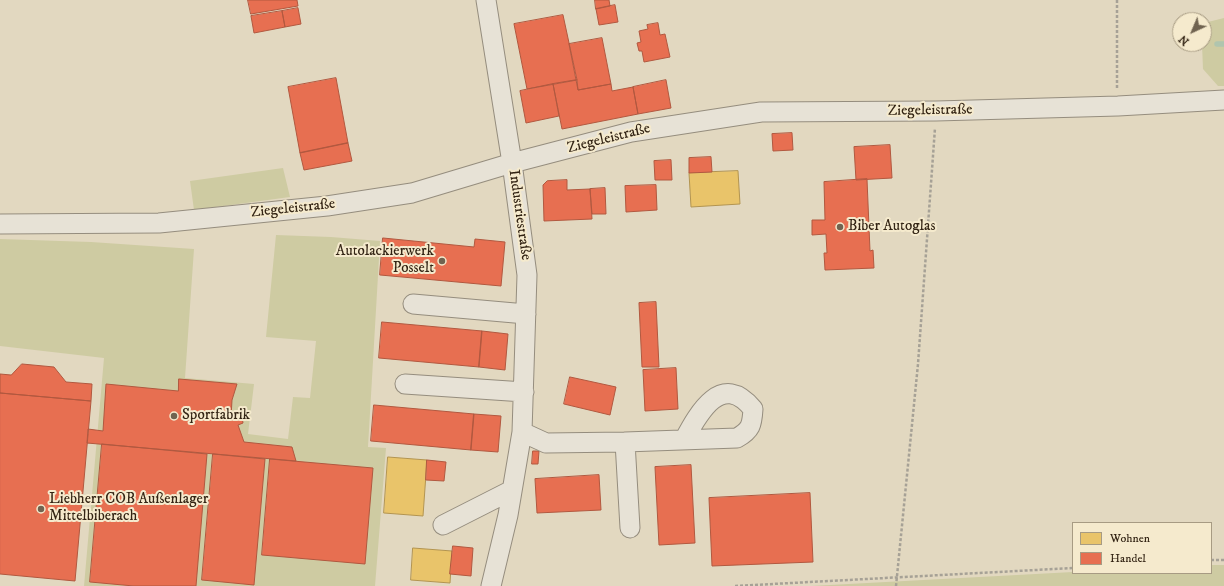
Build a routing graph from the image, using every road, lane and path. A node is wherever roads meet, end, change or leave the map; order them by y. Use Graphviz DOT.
graph roads {
  1 [pos="486,0"];
  2 [pos="1117,0"];
  3 [pos="1224,100"];
  4 [pos="1118,106"];
  5 [pos="936,111"];
  6 [pos="512,163"];
  7 [pos="0,224"];
  8 [pos="413,304"];
  9 [pos="526,314"];
  10 [pos="405,384"];
  11 [pos="524,392"];
  12 [pos="522,432"];
  13 [pos="684,440"];
  14 [pos="625,442"];
  15 [pos="512,490"];
  16 [pos="443,525"];
  17 [pos="630,528"];
  18 [pos="1212,560"];
  19 [pos="1224,560"];
  20 [pos="1072,568"];
  21 [pos="897,577"];
  22 [pos="491,586"];
  23 [pos="735,586"];
  24 [pos="896,586"];
  1 -- 6 [label="street, Industriestraße"];
  2 -- 4 [label="path"];
  3 -- 4 [label="street, Ziegeleistraße"];
  4 -- 5 [label="street, Ziegeleistraße"];
  5 -- 6 [label="street, Ziegeleistraße"];
  5 -- 21 [label="path"];
  6 -- 7 [label="street, Ziegeleistraße"];
  6 -- 9 [label="street, Industriestraße"];
  8 -- 9 [label="street"];
  9 -- 11 [label="street, Industriestraße"];
  10 -- 11 [label="street"];
  11 -- 12 [label="street, Industriestraße"];
  12 -- 14 [label="street"];
  12 -- 15 [label="street, Industriestraße"];
  13 -- 14 [label="street"];
  14 -- 17 [label="street"];
  15 -- 16 [label="street"];
  15 -- 22 [label="street, Industriestraße"];
  18 -- 19 [label="path"];
  20 -- 21 [label="path"];
  21 -- 23 [label="path"];
  21 -- 24 [label="path"];
}
